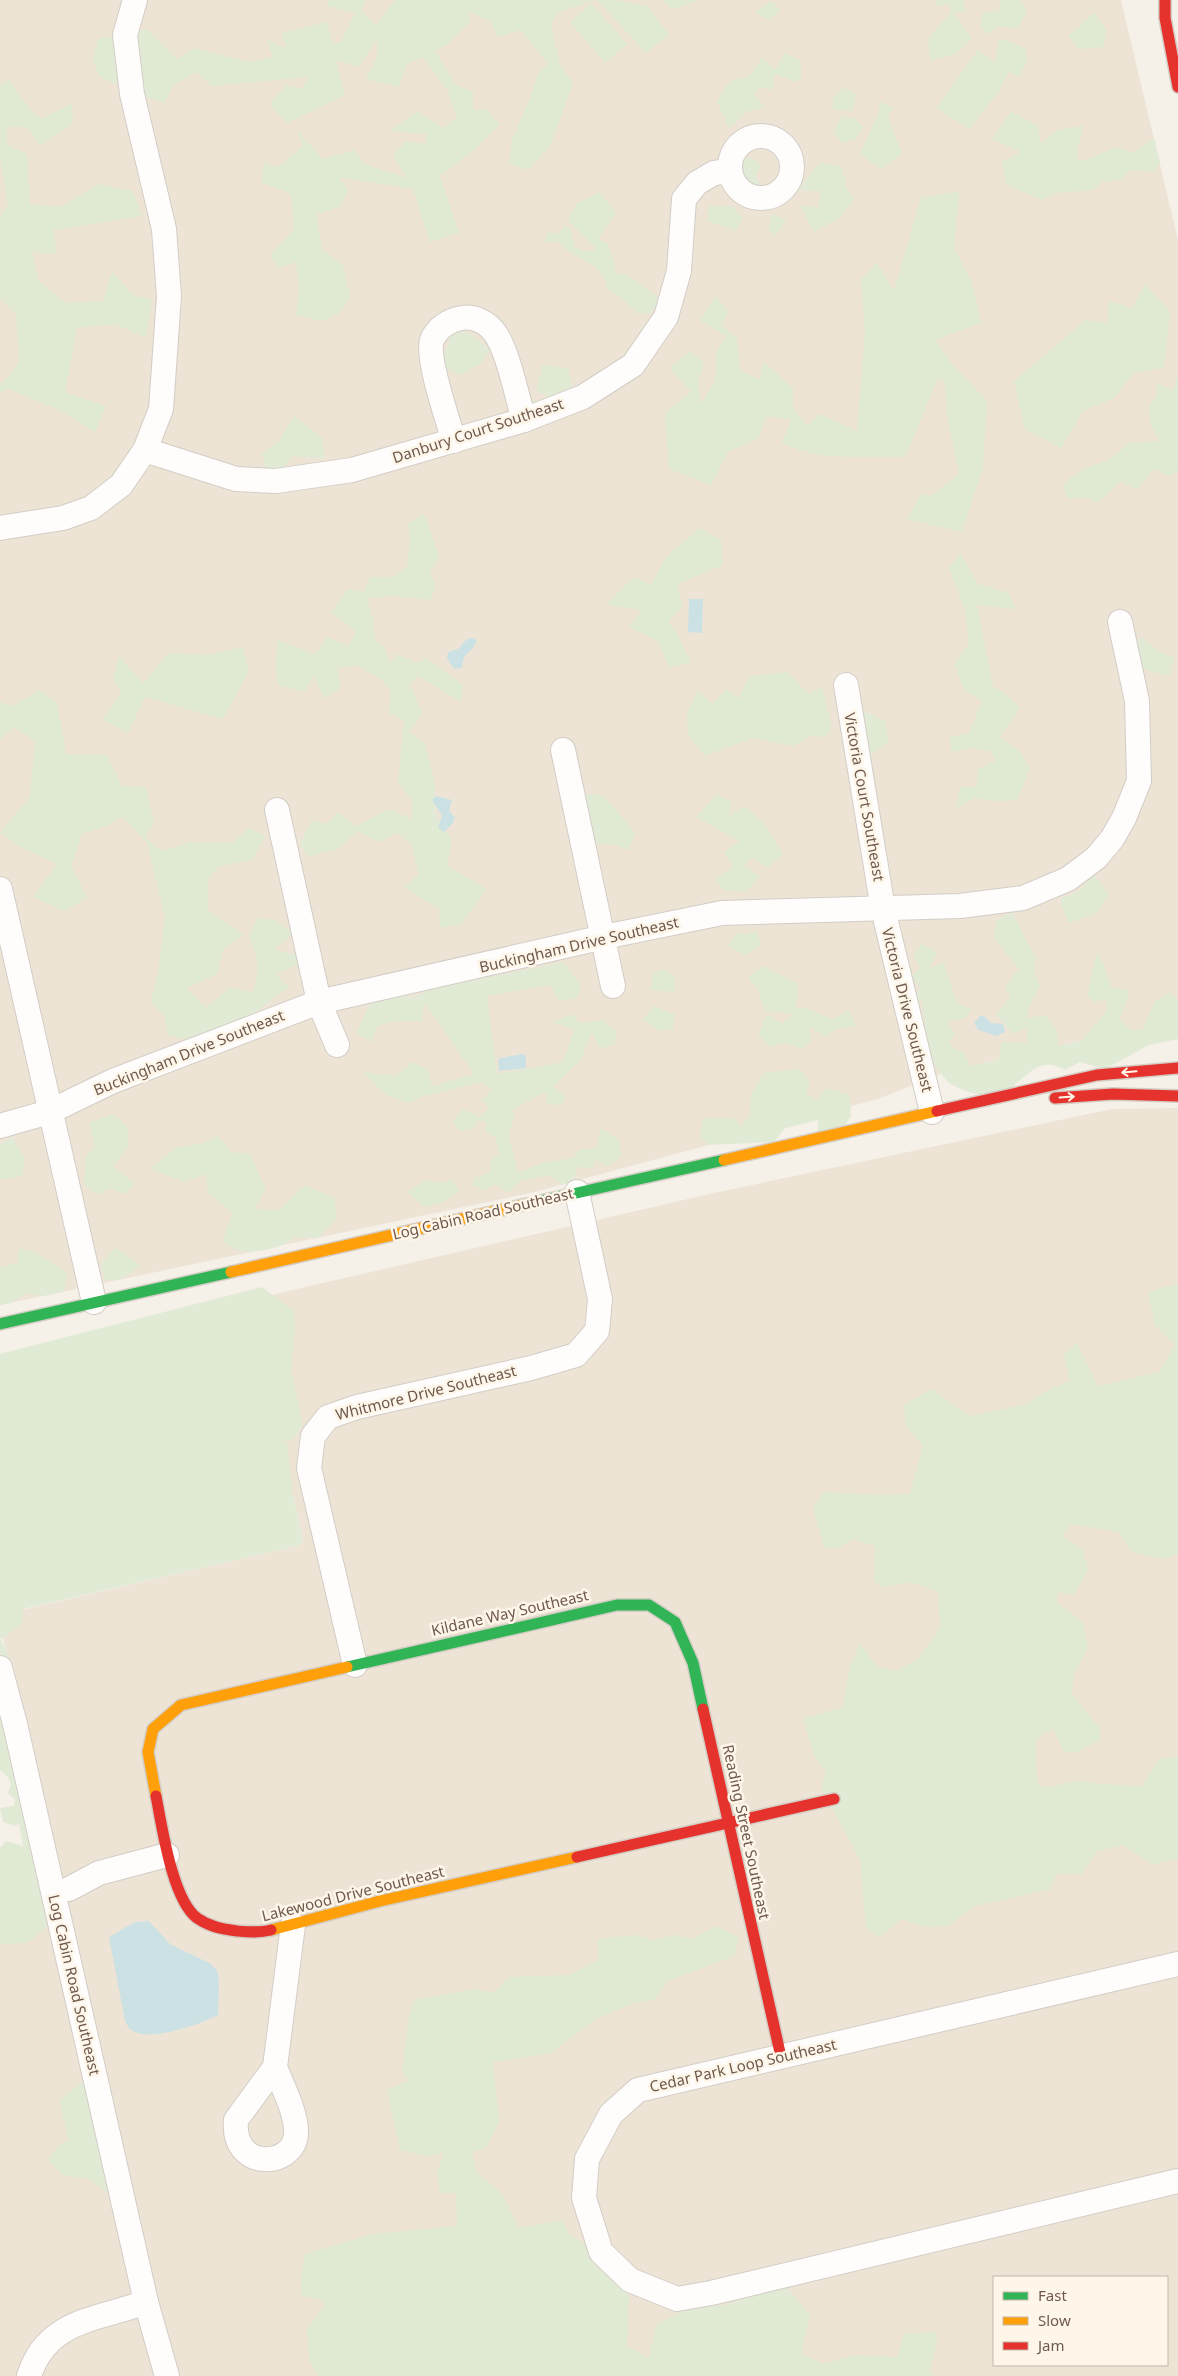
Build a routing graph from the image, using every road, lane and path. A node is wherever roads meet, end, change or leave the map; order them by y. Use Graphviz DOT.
graph roads {
  1 [pos="135,0"];
  2 [pos="1157,0"];
  3 [pos="1165,0"];
  4 [pos="1165,18"];
  5 [pos="1178,87"];
  6 [pos="730,171"];
  7 [pos="524,420"];
  8 [pos="454,441"];
  9 [pos="145,450"];
  10 [pos="0,528"];
  11 [pos="1120,622"];
  12 [pos="846,685"];
  13 [pos="563,750"];
  14 [pos="277,810"];
  15 [pos="0,889"];
  16 [pos="883,909"];
  17 [pos="604,937"];
  18 [pos="614,986"];
  19 [pos="319,1002"];
  20 [pos="337,1045"];
  21 [pos="1178,1068"];
  22 [pos="1178,1096"];
  23 [pos="966,1104"];
  24 [pos="50,1112"];
  25 [pos="932,1112"];
  26 [pos="0,1126"];
  27 [pos="577,1192"];
  28 [pos="94,1302"];
  29 [pos="0,1324"];
  30 [pos="670,1618"];
  31 [pos="355,1664"];
  32 [pos="0,1668"];
  33 [pos="834,1799"];
  34 [pos="730,1823"];
  35 [pos="167,1855"];
  36 [pos="69,1889"];
  37 [pos="293,1925"];
  38 [pos="1178,1964"];
  39 [pos="781,2057"];
  40 [pos="275,2067"];
  41 [pos="1178,2181"];
  42 [pos="146,2302"];
  43 [pos="28,2376"];
  44 [pos="167,2376"];
  1 -- 9 [label="street"];
  2 -- 4 [label="street"];
  3 -- 4 [label="street"];
  4 -- 5 [label="street"];
  6 -- 7 [label="street, Danbury Court Southeast"];
  7 -- 8 [label="street, Danbury Court Southeast"];
  7 -- 8 [label="street"];
  8 -- 9 [label="street, Danbury Court Southeast"];
  9 -- 10 [label="street"];
  11 -- 16 [label="street, Buckingham Drive Southeast"];
  12 -- 16 [label="street, Victoria Court Southeast"];
  13 -- 17 [label="street"];
  14 -- 19 [label="street"];
  15 -- 24 [label="street"];
  16 -- 17 [label="street, Buckingham Drive Southeast"];
  16 -- 25 [label="street, Victoria Drive Southeast"];
  17 -- 18 [label="street"];
  17 -- 19 [label="street, Buckingham Drive Southeast"];
  19 -- 20 [label="street"];
  19 -- 24 [label="street, Buckingham Drive Southeast"];
  21 -- 23 [label="street, Log Cabin Road Southeast, one-way"];
  23 -- 22 [label="street, Log Cabin Road Southeast, one-way"];
  23 -- 25 [label="street, Log Cabin Road Southeast"];
  24 -- 26 [label="street, Buckingham Drive Southeast"];
  24 -- 28 [label="street"];
  25 -- 27 [label="street, Log Cabin Road Southeast"];
  27 -- 28 [label="street, Log Cabin Road Southeast"];
  27 -- 31 [label="street, Whitmore Drive Southeast"];
  28 -- 29 [label="street, Log Cabin Road Southeast"];
  30 -- 31 [label="street, Kildane Way Southeast"];
  30 -- 34 [label="street, Reading Street Southeast"];
  31 -- 35 [label="street, Lakewood Drive Southeast"];
  32 -- 42 [label="street, Log Cabin Road Southeast"];
  33 -- 34 [label="street, Lakewood Drive Southeast"];
  34 -- 37 [label="street, Lakewood Drive Southeast"];
  34 -- 39 [label="street, Reading Street Southeast"];
  35 -- 36 [label="street"];
  35 -- 37 [label="street, Lakewood Drive Southeast"];
  37 -- 40 [label="street"];
  38 -- 39 [label="street, Cedar Park Loop Southeast"];
  39 -- 41 [label="street, Cedar Park Loop Southeast"];
  42 -- 43 [label="street"];
  42 -- 44 [label="street, Log Cabin Road Southeast"];
}
